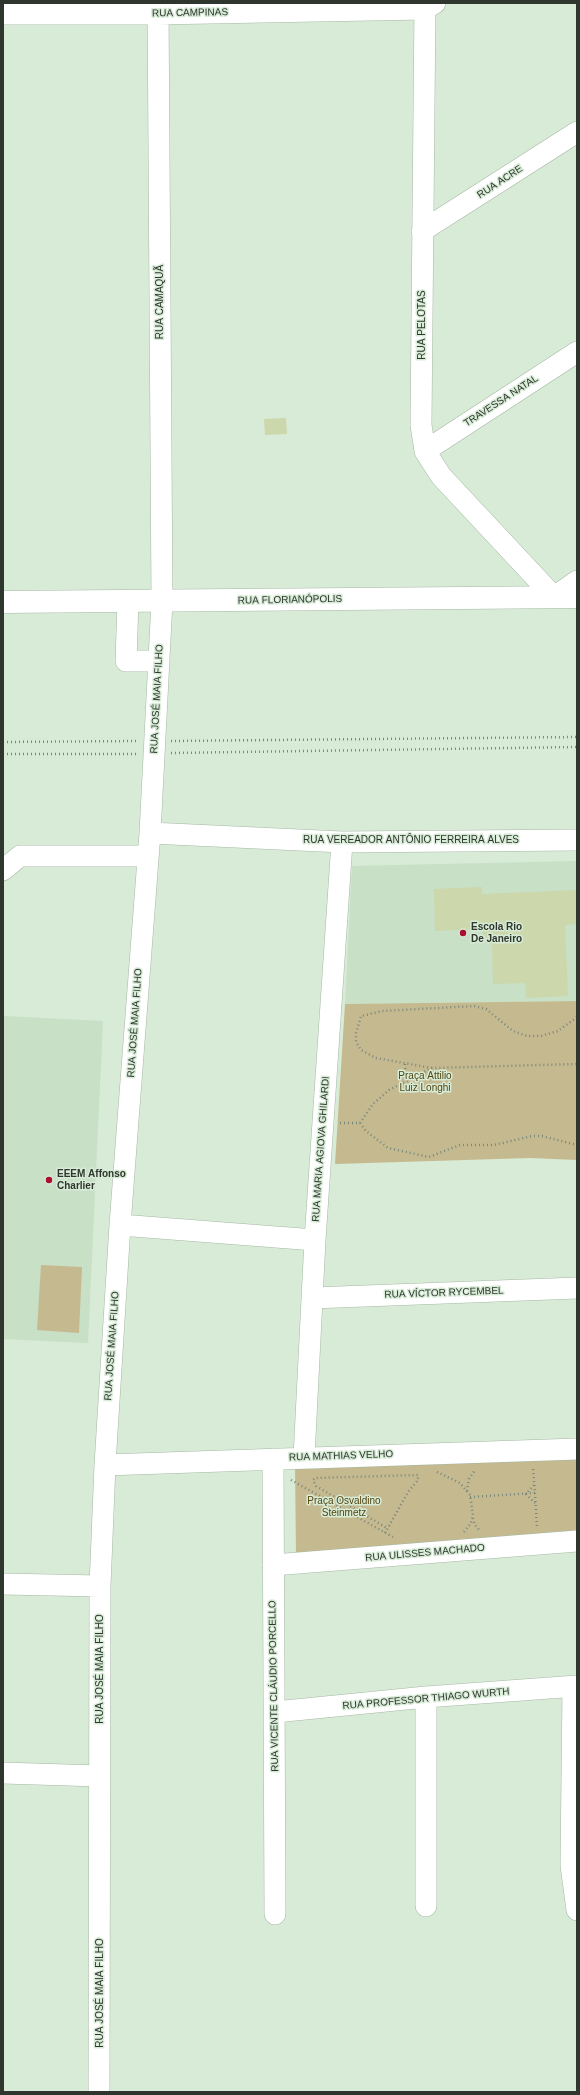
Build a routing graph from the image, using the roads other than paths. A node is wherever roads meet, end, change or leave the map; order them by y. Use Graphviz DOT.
graph roads {
  1 [pos="428,5"];
  2 [pos="158,8"];
  3 [pos="3,14"];
  4 [pos="577,132"];
  5 [pos="422,231"];
  6 [pos="577,352"];
  7 [pos="425,451"];
  8 [pos="577,581"];
  9 [pos="554,597"];
  10 [pos="577,597"];
  11 [pos="128,601"];
  12 [pos="162,601"];
  13 [pos="3,602"];
  14 [pos="159,661"];
  15 [pos="150,833"];
  16 [pos="577,840"];
  17 [pos="342,842"];
  18 [pos="148,856"];
  19 [pos="3,870"];
  20 [pos="120,1225"];
  21 [pos="315,1240"];
  22 [pos="577,1288"];
  23 [pos="312,1298"];
  24 [pos="577,1449"];
  25 [pos="304,1457"];
  26 [pos="273,1459"];
  27 [pos="105,1465"];
  28 [pos="577,1541"];
  29 [pos="272,1566"];
  30 [pos="3,1584"];
  31 [pos="100,1586"];
  32 [pos="575,1687"];
  33 [pos="426,1697"];
  34 [pos="275,1712"];
  35 [pos="3,1773"];
  36 [pos="100,1776"];
  37 [pos="426,1906"];
  38 [pos="577,1910"];
  39 [pos="275,1914"];
  40 [pos="99,2092"];
  1 -- 2 [label="street, RUA CAMPINAS"];
  1 -- 5 [label="street, RUA PELOTAS"];
  2 -- 3 [label="street, RUA CAMPINAS"];
  2 -- 12 [label="street, RUA CAMAQUÃ"];
  4 -- 5 [label="street, RUA ACRE"];
  5 -- 7 [label="street, RUA PELOTAS"];
  6 -- 7 [label="street, TRAVESSA NATAL"];
  7 -- 9 [label="street, RUA PELOTAS"];
  8 -- 9 [label="street"];
  9 -- 10 [label="main road, RUA FLORIANÓPOLIS"];
  9 -- 12 [label="main road, RUA FLORIANÓPOLIS"];
  11 -- 12 [label="main road, RUA FLORIANÓPOLIS"];
  11 -- 13 [label="main road, RUA FLORIANÓPOLIS"];
  11 -- 14 [label="street"];
  12 -- 14 [label="street, RUA JOSÉ MAIA FILHO"];
  14 -- 15 [label="street, RUA JOSÉ MAIA FILHO"];
  15 -- 17 [label="street, RUA VEREADOR ANTÔNIO FERREIRA ALVES"];
  15 -- 18 [label="street, RUA JOSÉ MAIA FILHO"];
  16 -- 17 [label="street, RUA VEREADOR ANTÔNIO FERREIRA ALVES"];
  17 -- 21 [label="street, RUA MARIA AGIOVA GHILARDI"];
  18 -- 19 [label="street"];
  18 -- 20 [label="street, RUA JOSÉ MAIA FILHO"];
  20 -- 21 [label="street"];
  20 -- 27 [label="street, RUA JOSÉ MAIA FILHO"];
  21 -- 23 [label="street, RUA MARIA AGIOVA GHILARDI"];
  22 -- 23 [label="street, RUA VÍCTOR RYCEMBEL"];
  23 -- 25 [label="street, RUA MARIA AGIOVA GHILARDI"];
  24 -- 25 [label="street, RUA MATHIAS VELHO"];
  25 -- 26 [label="street, RUA MATHIAS VELHO"];
  26 -- 27 [label="street, RUA MATHIAS VELHO"];
  26 -- 29 [label="street, RUA VICENTE CLÁUDIO PORCELLO"];
  27 -- 31 [label="street, RUA JOSÉ MAIA FILHO"];
  28 -- 29 [label="street, RUA ULISSES MACHADO"];
  29 -- 34 [label="street, RUA VICENTE CLÁUDIO PORCELLO"];
  30 -- 31 [label="street"];
  31 -- 36 [label="street, RUA JOSÉ MAIA FILHO"];
  32 -- 33 [label="street, RUA PROFESSOR THIAGO WURTH"];
  32 -- 38 [label="street"];
  33 -- 34 [label="street, RUA PROFESSOR THIAGO WURTH"];
  33 -- 37 [label="street"];
  34 -- 39 [label="street, RUA VICENTE CLÁUDIO PORCELLO"];
  35 -- 36 [label="street"];
  36 -- 40 [label="street, RUA JOSÉ MAIA FILHO"];
}
